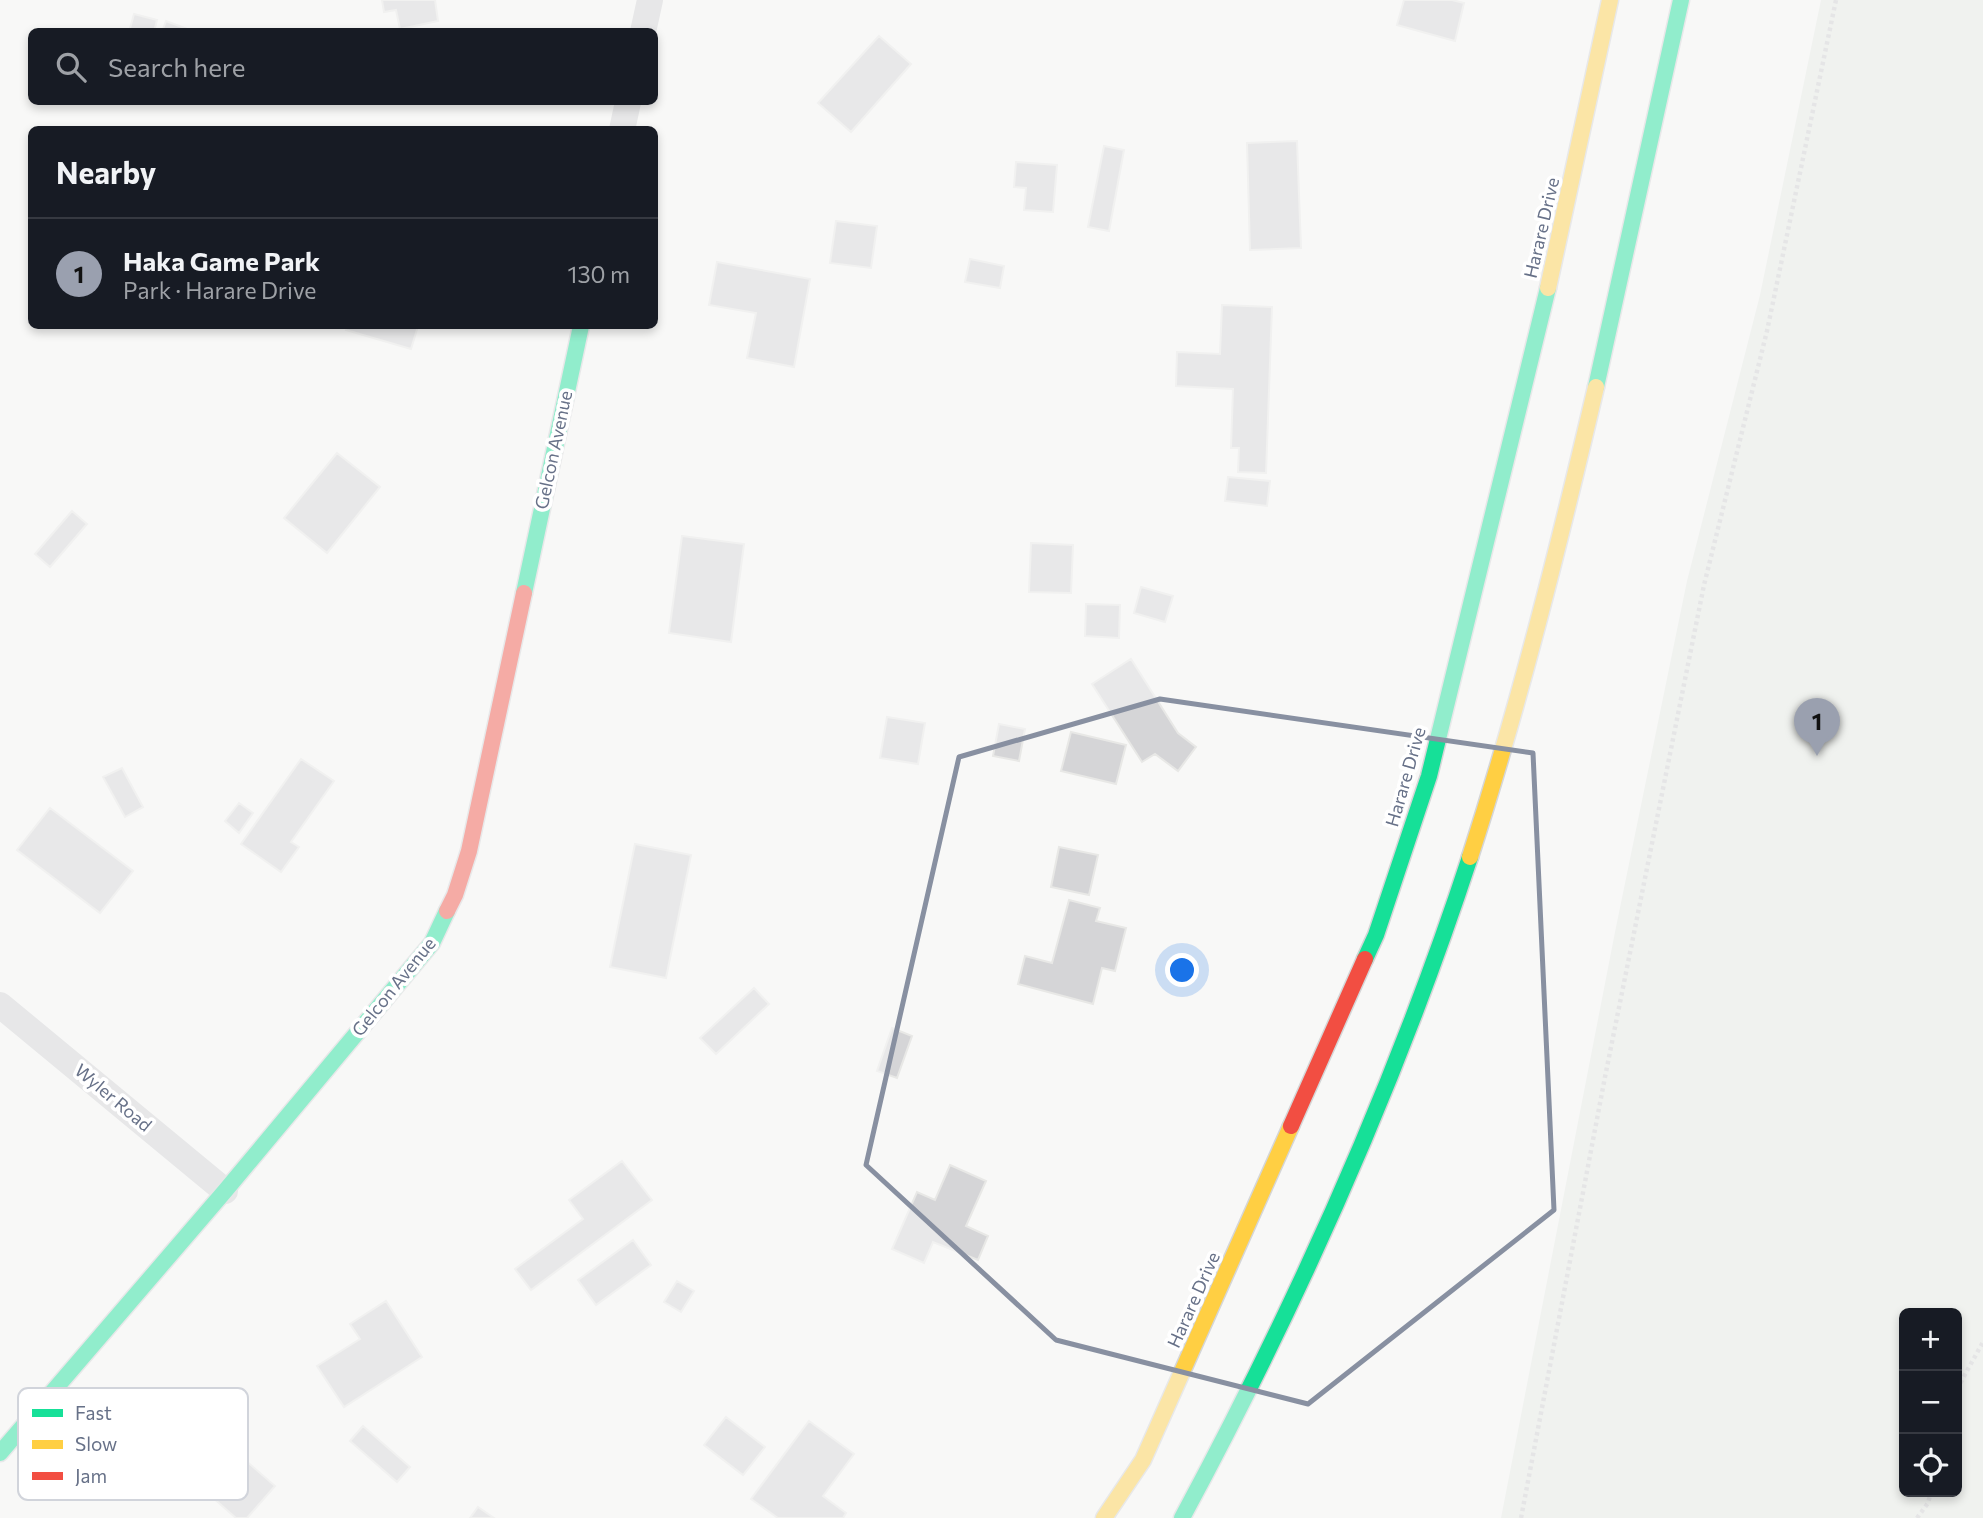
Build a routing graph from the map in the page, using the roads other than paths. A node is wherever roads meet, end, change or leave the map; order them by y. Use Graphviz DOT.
graph roads {
  1 [pos="649,0"];
  2 [pos="1610,0"];
  3 [pos="1681,0"];
  4 [pos="644,28"];
  5 [pos="627,105"];
  6 [pos="623,126"];
  7 [pos="579,329"];
  8 [pos="0,1005"];
  9 [pos="225,1191"];
  10 [pos="56,1388"];
  11 [pos="18,1432"];
  12 [pos="0,1453"];
  13 [pos="1104,1518"];
  14 [pos="1182,1518"];
  1 -- 4 [label="street"];
  2 -- 13 [label="street, Harare Drive"];
  3 -- 14 [label="street"];
  5 -- 6 [label="street"];
  7 -- 9 [label="street, Gelcon Avenue"];
  8 -- 9 [label="street, Wyler Road"];
  9 -- 10 [label="street, Gelcon Avenue"];
  11 -- 12 [label="street, Gelcon Avenue"];
}
